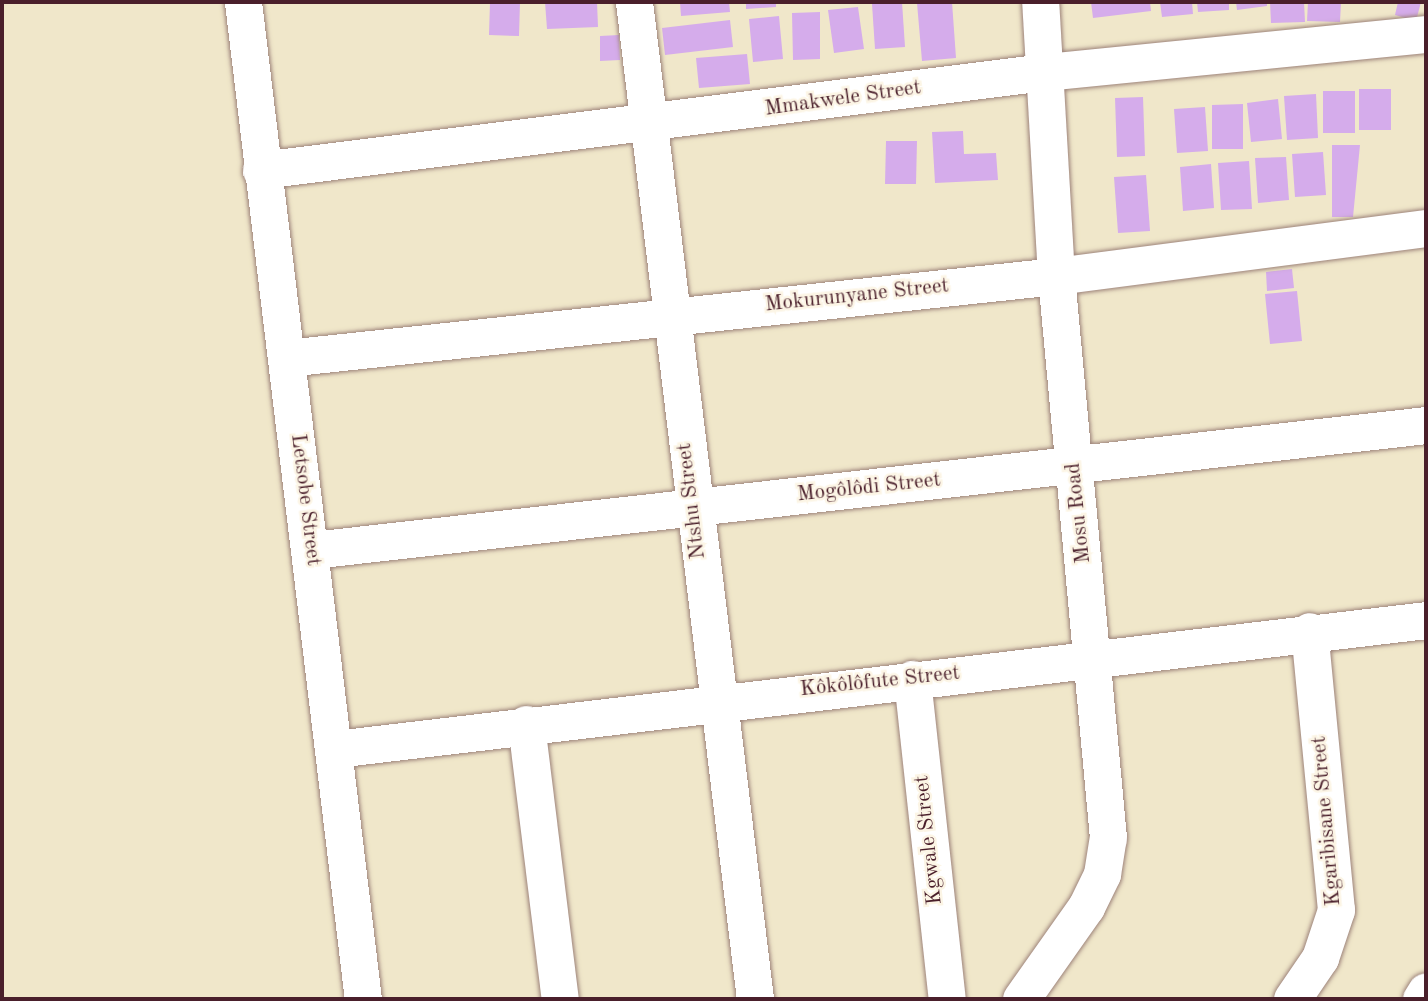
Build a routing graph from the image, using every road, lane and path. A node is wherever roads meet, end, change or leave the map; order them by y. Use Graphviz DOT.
graph roads {
  1 [pos="243,2"];
  2 [pos="634,2"];
  3 [pos="1040,2"];
  4 [pos="1426,34"];
  5 [pos="1045,72"];
  6 [pos="650,124"];
  7 [pos="261,170"];
  8 [pos="1426,228"];
  9 [pos="1056,276"];
  10 [pos="672,314"];
  11 [pos="286,358"];
  12 [pos="1426,425"];
  13 [pos="1074,466"];
  14 [pos="692,508"];
  15 [pos="312,550"];
  16 [pos="1426,620"];
  17 [pos="1309,631"];
  18 [pos="1095,657"];
  19 [pos="912,680"];
  20 [pos="718,698"];
  21 [pos="526,724"];
  22 [pos="335,749"];
  23 [pos="1426,991"];
  24 [pos="363,999"];
  25 [pos="560,999"];
  26 [pos="755,999"];
  27 [pos="947,999"];
  28 [pos="1021,999"];
  29 [pos="1292,999"];
  30 [pos="1421,999"];
  1 -- 7 [label="street, Letsobe Street"];
  2 -- 6 [label="street, Ntshu Street"];
  3 -- 5 [label="street, Mosu Road"];
  4 -- 5 [label="street, Mmakwele Street"];
  5 -- 6 [label="street, Mmakwele Street"];
  5 -- 9 [label="street, Mosu Road"];
  6 -- 7 [label="street, Mmakwele Street"];
  6 -- 10 [label="street, Ntshu Street"];
  7 -- 11 [label="street, Letsobe Street"];
  8 -- 9 [label="street, Mokurunyane Street"];
  9 -- 10 [label="street, Mokurunyane Street"];
  9 -- 13 [label="street, Mosu Road"];
  10 -- 11 [label="street, Mokurunyane Street"];
  10 -- 14 [label="street, Ntshu Street"];
  11 -- 15 [label="street, Letsobe Street"];
  12 -- 13 [label="street, Mogôlôdi Street"];
  13 -- 14 [label="street, Mogôlôdi Street"];
  13 -- 18 [label="street, Mosu Road"];
  14 -- 15 [label="street, Mogôlôdi Street"];
  14 -- 20 [label="street, Ntshu Street"];
  15 -- 22 [label="street, Letsobe Street"];
  16 -- 17 [label="street, Kôkôlôfute Street"];
  17 -- 18 [label="street, Kôkôlôfute Street"];
  17 -- 29 [label="street, Kgaribisane Street"];
  18 -- 19 [label="street, Kôkôlôfute Street"];
  18 -- 28 [label="street, Mosu Road"];
  19 -- 20 [label="street, Kôkôlôfute Street"];
  19 -- 27 [label="street, Kgwale Street"];
  20 -- 21 [label="street, Kôkôlôfute Street"];
  20 -- 26 [label="street, Ntshu Street"];
  21 -- 22 [label="street, Kôkôlôfute Street"];
  21 -- 25 [label="street"];
  22 -- 24 [label="street, Letsobe Street"];
  23 -- 30 [label="street"];
}
